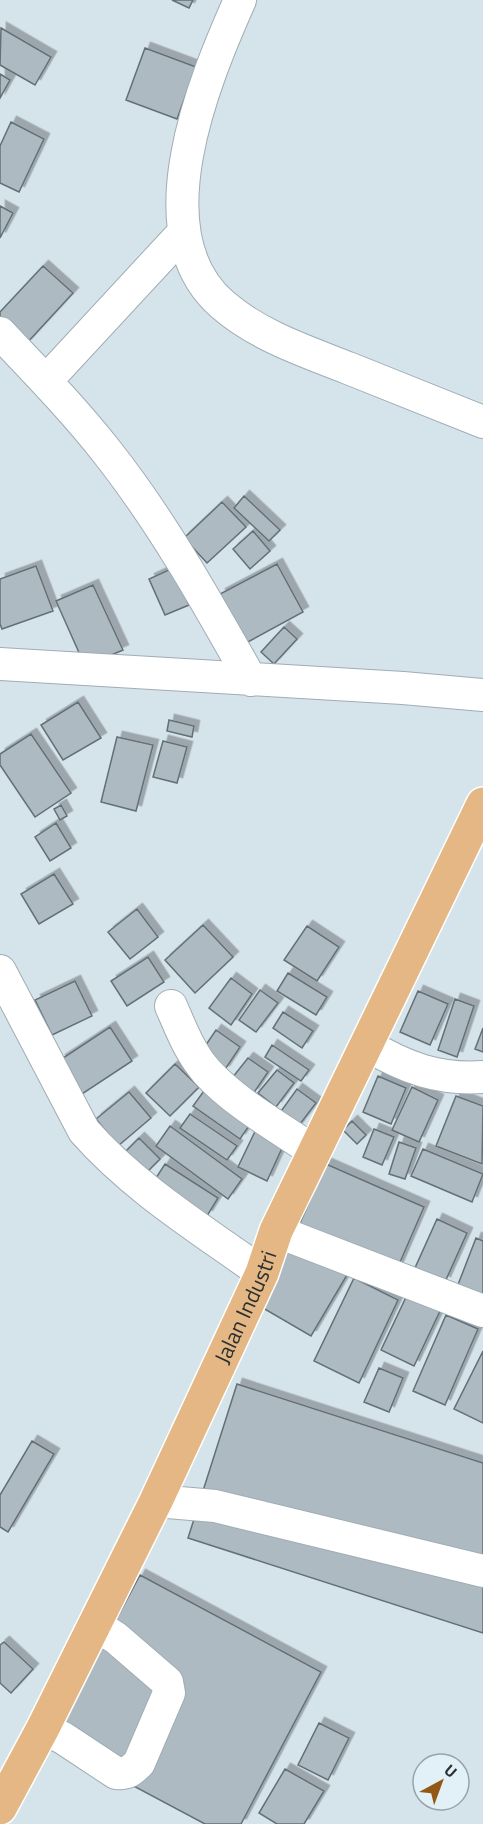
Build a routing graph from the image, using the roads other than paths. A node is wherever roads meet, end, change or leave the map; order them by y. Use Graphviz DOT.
graph roads {
  1 [pos="240,0"];
  2 [pos="183,233"];
  3 [pos="0,333"];
  4 [pos="46,381"];
  5 [pos="483,422"];
  6 [pos="0,664"];
  7 [pos="251,680"];
  8 [pos="483,695"];
  9 [pos="483,804"];
  10 [pos="0,971"];
  11 [pos="171,1006"];
  12 [pos="367,1046"];
  13 [pos="483,1077"];
  14 [pos="315,1152"];
  15 [pos="276,1231"];
  16 [pos="262,1273"];
  17 [pos="483,1311"];
  18 [pos="156,1501"];
  19 [pos="483,1571"];
  20 [pos="94,1624"];
  21 [pos="43,1728"];
  22 [pos="0,1808"];
  1 -- 2 [label="street"];
  2 -- 4 [label="street"];
  2 -- 5 [label="street"];
  3 -- 4 [label="street"];
  4 -- 7 [label="street"];
  6 -- 7 [label="street"];
  7 -- 8 [label="street"];
  9 -- 12 [label="main road, Jalan Industri"];
  10 -- 16 [label="street"];
  11 -- 14 [label="street"];
  12 -- 13 [label="street"];
  12 -- 14 [label="main road, Jalan Industri"];
  14 -- 15 [label="main road, Jalan Industri"];
  15 -- 16 [label="main road, Jalan Industri"];
  15 -- 17 [label="street"];
  16 -- 18 [label="main road, Jalan Industri"];
  18 -- 19 [label="street"];
  18 -- 20 [label="main road, Jalan Industri"];
  20 -- 21 [label="main road, Jalan Industri"];
  20 -- 21 [label="street"];
  21 -- 22 [label="main road, Jalan Industri"];
}
